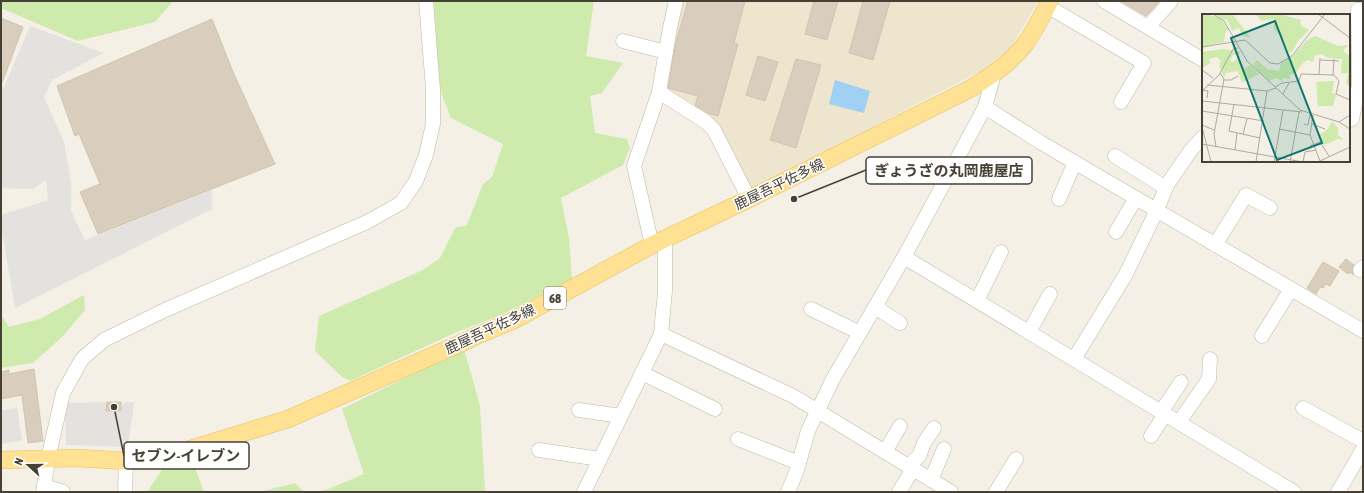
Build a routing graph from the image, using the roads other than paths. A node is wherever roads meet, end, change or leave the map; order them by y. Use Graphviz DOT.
graph roads {
  1 [pos="426,1"];
  2 [pos="676,1"];
  3 [pos="1104,1"];
  4 [pos="1171,1"];
  5 [pos="1049,4"];
  6 [pos="1363,9"];
  7 [pos="1148,27"];
  8 [pos="623,41"];
  9 [pos="666,52"];
  10 [pos="1202,59"];
  11 [pos="994,74"];
  12 [pos="1357,85"];
  13 [pos="659,92"];
  14 [pos="1121,102"];
  15 [pos="985,107"];
  16 [pos="1352,119"];
  17 [pos="1202,138"];
  18 [pos="1115,156"];
  19 [pos="1075,162"];
  20 [pos="1166,188"];
  21 [pos="1136,198"];
  22 [pos="749,199"];
  23 [pos="1059,199"];
  24 [pos="1270,208"];
  25 [pos="1157,210"];
  26 [pos="1116,232"];
  27 [pos="658,242"];
  28 [pos="1215,245"];
  29 [pos="1001,252"];
  30 [pos="904,257"];
  31 [pos="1288,288"];
  32 [pos="1050,294"];
  33 [pos="977,301"];
  34 [pos="875,307"];
  35 [pos="811,309"];
  36 [pos="900,323"];
  37 [pos="1363,331"];
  38 [pos="1029,332"];
  39 [pos="860,333"];
  40 [pos="1259,333"];
  41 [pos="661,334"];
  42 [pos="1074,359"];
  43 [pos="1210,359"];
  44 [pos="642,373"];
  45 [pos="1181,382"];
  46 [pos="1304,408"];
  47 [pos="715,409"];
  48 [pos="579,410"];
  49 [pos="818,411"];
  50 [pos="1163,413"];
  51 [pos="621,416"];
  52 [pos="1179,422"];
  53 [pos="900,426"];
  54 [pos="934,428"];
  55 [pos="1151,436"];
  56 [pos="738,439"];
  57 [pos="1363,441"];
  58 [pos="944,449"];
  59 [pos="1363,449"];
  60 [pos="539,450"];
  61 [pos="886,452"];
  62 [pos="48,459"];
  63 [pos="600,459"];
  64 [pos="1016,459"];
  65 [pos="1,460"];
  66 [pos="126,461"];
  67 [pos="799,463"];
  68 [pos="910,467"];
  69 [pos="934,486"];
  70 [pos="43,489"];
  71 [pos="63,492"];
  72 [pos="125,492"];
  73 [pos="584,492"];
  74 [pos="788,492"];
  75 [pos="899,492"];
  76 [pos="951,492"];
  77 [pos="996,492"];
  78 [pos="1294,492"];
  79 [pos="1338,492"];
  1 -- 62 [label="street"];
  2 -- 9 [label="street"];
  3 -- 7 [label="street"];
  4 -- 7 [label="street"];
  5 -- 11 [label="main road, 鹿屋吾平佐多線 / 68"];
  5 -- 14 [label="street"];
  6 -- 12 [label="street"];
  7 -- 10 [label="street"];
  8 -- 9 [label="street"];
  9 -- 13 [label="street"];
  11 -- 15 [label="street"];
  11 -- 22 [label="main road, 鹿屋吾平佐多線 / 68"];
  12 -- 16 [label="street"];
  13 -- 22 [label="street"];
  13 -- 27 [label="street"];
  15 -- 19 [label="street"];
  15 -- 30 [label="street"];
  17 -- 20 [label="street"];
  18 -- 20 [label="street"];
  19 -- 21 [label="street"];
  19 -- 23 [label="street"];
  20 -- 25 [label="street"];
  21 -- 25 [label="street"];
  21 -- 26 [label="street"];
  22 -- 27 [label="main road, 鹿屋吾平佐多線 / 68"];
  24 -- 28 [label="street"];
  25 -- 28 [label="street"];
  25 -- 42 [label="street"];
  27 -- 41 [label="street"];
  27 -- 66 [label="main road, 鹿屋吾平佐多線 / 68"];
  28 -- 31 [label="street"];
  29 -- 33 [label="street"];
  30 -- 33 [label="street"];
  30 -- 34 [label="street"];
  31 -- 37 [label="street"];
  31 -- 40 [label="street"];
  32 -- 38 [label="street"];
  33 -- 38 [label="street"];
  34 -- 36 [label="street"];
  34 -- 39 [label="street"];
  35 -- 39 [label="street"];
  38 -- 42 [label="street"];
  39 -- 49 [label="street"];
  41 -- 44 [label="street"];
  41 -- 49 [label="street"];
  42 -- 50 [label="street"];
  43 -- 52 [label="street"];
  44 -- 47 [label="street"];
  44 -- 51 [label="street"];
  45 -- 50 [label="street"];
  46 -- 57 [label="street"];
  48 -- 51 [label="street"];
  49 -- 61 [label="street"];
  49 -- 67 [label="street"];
  50 -- 52 [label="street"];
  50 -- 55 [label="street"];
  51 -- 63 [label="street"];
  52 -- 78 [label="street"];
  53 -- 61 [label="street"];
  54 -- 68 [label="street"];
  56 -- 67 [label="street"];
  58 -- 69 [label="street"];
  59 -- 79 [label="street"];
  60 -- 63 [label="street"];
  61 -- 68 [label="street"];
  62 -- 65 [label="main road, 鹿屋吾平佐多線 / 68"];
  62 -- 66 [label="main road, 鹿屋吾平佐多線 / 68"];
  62 -- 70 [label="street"];
  63 -- 73 [label="street"];
  64 -- 77 [label="street"];
  66 -- 72 [label="street"];
  67 -- 74 [label="street"];
  68 -- 69 [label="street"];
  68 -- 75 [label="street"];
  69 -- 76 [label="street"];
  70 -- 71 [label="street"];
}
